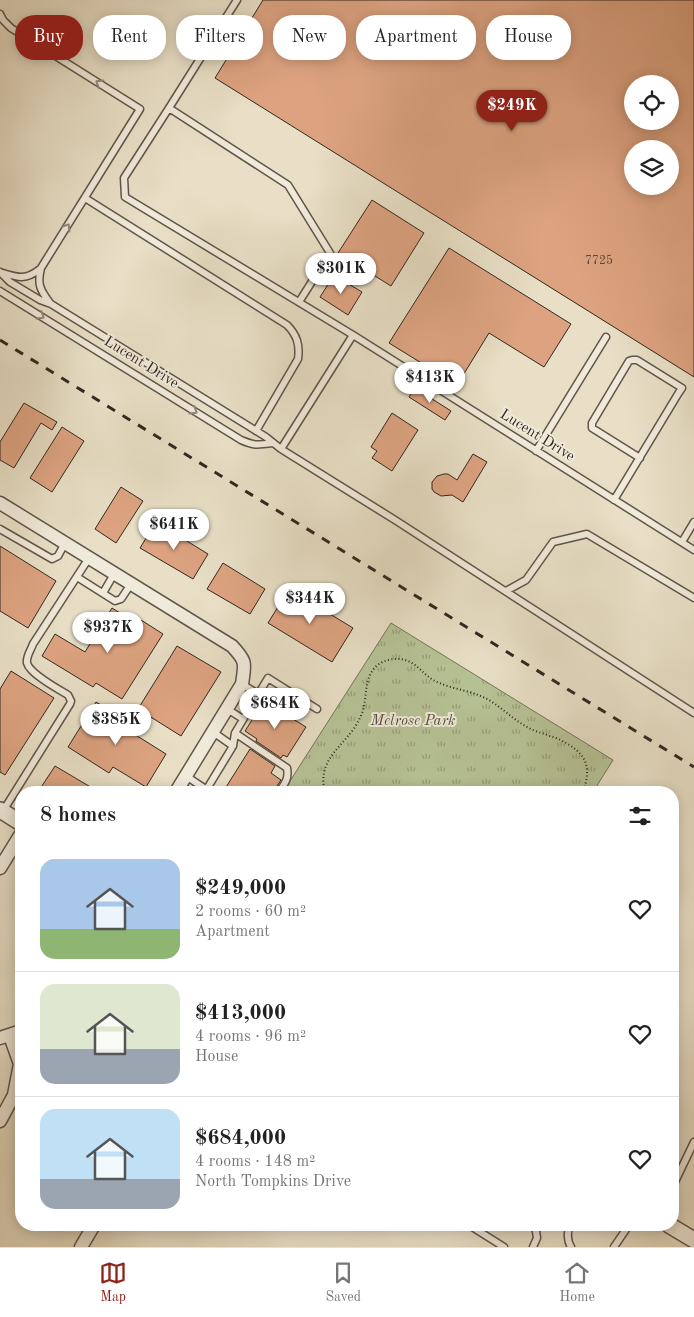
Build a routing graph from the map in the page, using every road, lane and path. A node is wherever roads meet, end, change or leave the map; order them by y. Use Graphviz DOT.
graph roads {
  1 [pos="236,0"];
  2 [pos="0,14"];
  3 [pos="0,25"];
  4 [pos="11,28"];
  5 [pos="169,108"];
  6 [pos="85,198"];
  7 [pos="41,268"];
  8 [pos="1,272"];
  9 [pos="0,290"];
  10 [pos="299,302"];
  11 [pos="51,304"];
  12 [pos="354,335"];
  13 [pos="606,337"];
  14 [pos="256,431"];
  15 [pos="273,443"];
  16 [pos="281,449"];
  17 [pos="536,451"];
  18 [pos="640,458"];
  19 [pos="614,500"];
  20 [pos="0,503"];
  21 [pos="694,522"];
  22 [pos="0,529"];
  23 [pos="682,542"];
  24 [pos="65,543"];
  25 [pos="694,550"];
  26 [pos="89,558"];
  27 [pos="114,574"];
  28 [pos="77,578"];
  29 [pos="131,584"];
  30 [pos="506,592"];
  31 [pos="102,593"];
  32 [pos="694,598"];
  33 [pos="242,684"];
  34 [pos="258,694"];
  35 [pos="227,709"];
  36 [pos="317,709"];
  37 [pos="694,713"];
  38 [pos="243,719"];
  39 [pos="213,732"];
  40 [pos="235,733"];
  41 [pos="233,746"];
  42 [pos="186,776"];
  43 [pos="17,786"];
  44 [pos="180,786"];
  45 [pos="199,786"];
  46 [pos="209,786"];
  47 [pos="283,786"];
  48 [pos="324,786"];
  49 [pos="584,786"];
  50 [pos="15,789"];
  51 [pos="1,811"];
  52 [pos="15,819"];
  53 [pos="15,844"];
  54 [pos="0,868"];
  55 [pos="10,1035"];
  56 [pos="15,1050"];
  57 [pos="15,1090"];
  58 [pos="0,1121"];
  59 [pos="694,1142"];
  60 [pos="679,1173"];
  61 [pos="90,1231"];
  62 [pos="480,1231"];
  63 [pos="536,1231"];
  64 [pos="569,1231"];
  65 [pos="625,1231"];
  66 [pos="679,1231"];
  67 [pos="694,1240"];
  68 [pos="81,1247"];
  69 [pos="504,1247"];
  70 [pos="533,1247"];
  71 [pos="571,1247"];
  72 [pos="614,1247"];
  1 -- 5 [label="lane"];
  2 -- 4 [label="lane"];
  3 -- 4 [label="lane"];
  6 -- 4 [label="lane, one-way"];
  5 -- 10 [label="lane"];
  5 -- 10 [label="lane, Lucent Drive"];
  7 -- 6 [label="lane, one-way"];
  6 -- 14 [label="lane"];
  7 -- 8 [label="lane"];
  7 -- 11 [label="lane"];
  8 -- 11 [label="lane"];
  9 -- 15 [label="lane, Lucent Drive, one-way"];
  10 -- 12 [label="lane, Lucent Drive"];
  11 -- 14 [label="lane"];
  12 -- 16 [label="lane"];
  12 -- 17 [label="lane, Lucent Drive"];
  13 -- 17 [label="lane"];
  14 -- 15 [label="lane"];
  15 -- 16 [label="lane"];
  16 -- 30 [label="lane"];
  17 -- 19 [label="lane, Lucent Drive"];
  18 -- 18 [label="lane"];
  18 -- 19 [label="lane"];
  19 -- 23 [label="lane, Lucent Drive"];
  20 -- 24 [label="street"];
  21 -- 23 [label="lane"];
  22 -- 24 [label="lane"];
  23 -- 25 [label="lane, Lucent Drive"];
  24 -- 26 [label="street"];
  26 -- 27 [label="street"];
  26 -- 28 [label="lane"];
  27 -- 29 [label="street"];
  27 -- 31 [label="lane"];
  28 -- 31 [label="lane"];
  28 -- 43 [label="lane"];
  29 -- 31 [label="lane"];
  29 -- 33 [label="street"];
  30 -- 32 [label="lane"];
  30 -- 37 [label="lane"];
  33 -- 34 [label="lane"];
  33 -- 35 [label="street"];
  34 -- 36 [label="lane"];
  34 -- 38 [label="lane"];
  35 -- 38 [label="lane"];
  35 -- 39 [label="street"];
  38 -- 40 [label="lane"];
  39 -- 41 [label="lane"];
  39 -- 42 [label="street"];
  40 -- 41 [label="lane"];
  40 -- 47 [label="lane"];
  41 -- 46 [label="lane"];
  42 -- 44 [label="street"];
  42 -- 45 [label="lane"];
  48 -- 49 [label="path"];
  50 -- 51 [label="lane"];
  51 -- 52 [label="street"];
  53 -- 54 [label="street"];
  55 -- 56 [label="street"];
  57 -- 58 [label="street"];
  59 -- 60 [label="lane"];
  61 -- 68 [label="street"];
  62 -- 69 [label="lane"];
  63 -- 70 [label="lane"];
  64 -- 71 [label="lane"];
  65 -- 72 [label="lane"];
  66 -- 67 [label="street"];
}
